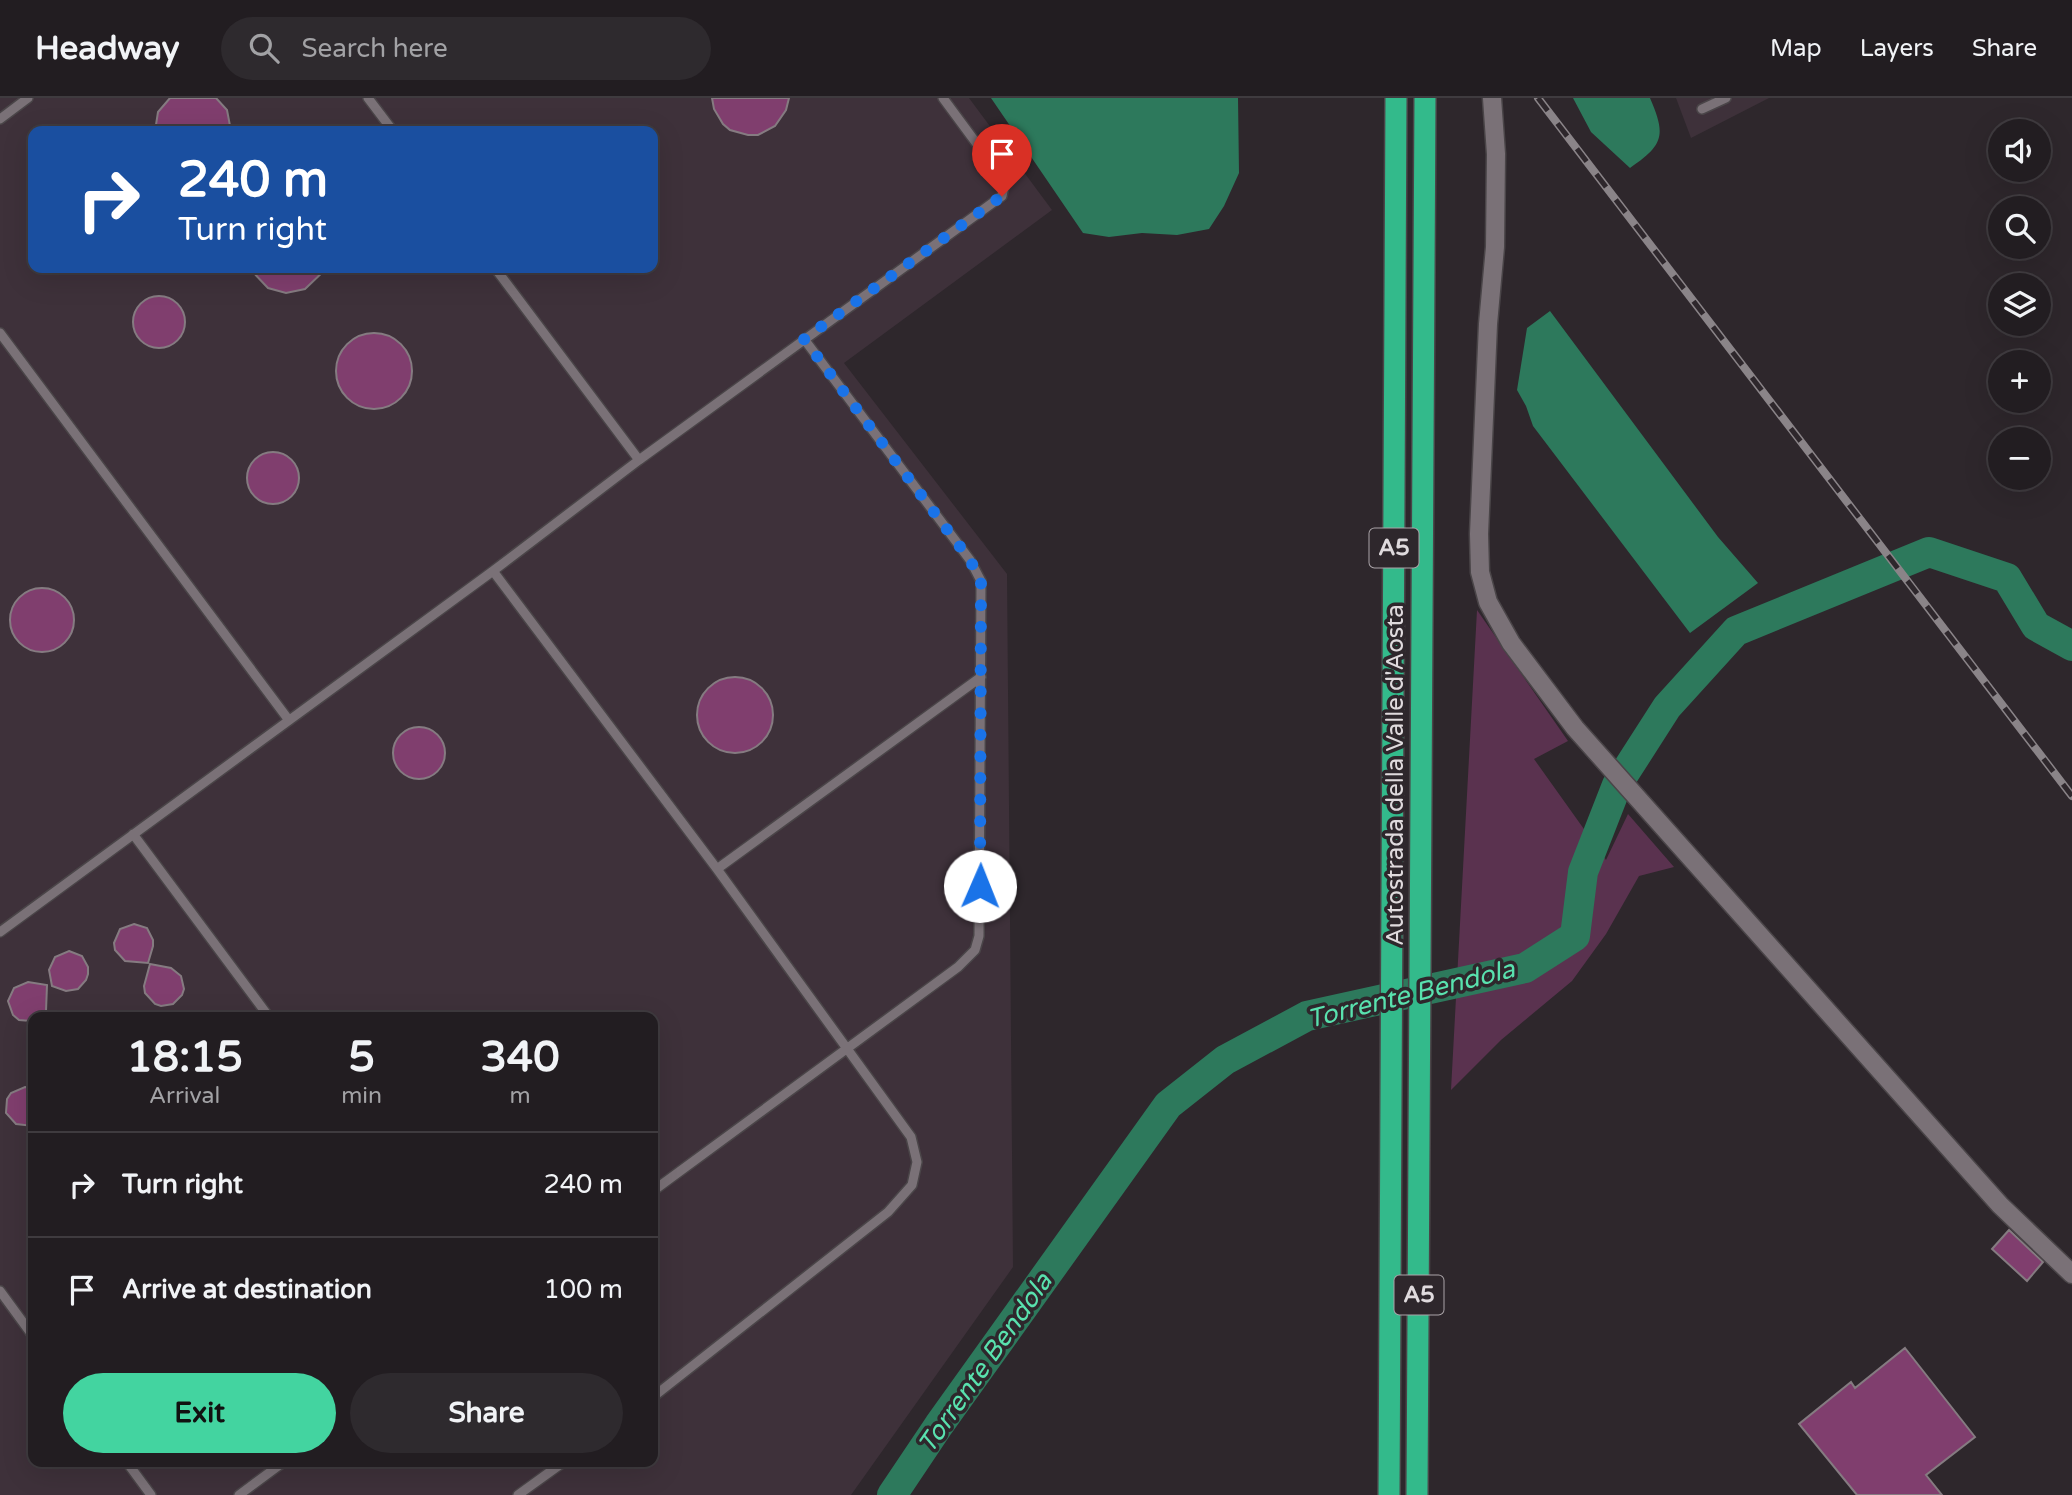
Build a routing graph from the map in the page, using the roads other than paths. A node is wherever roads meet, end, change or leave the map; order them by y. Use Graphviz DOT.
graph roads {
  1 [pos="29,98"];
  2 [pos="368,98"];
  3 [pos="943,98"];
  4 [pos="1396,98"];
  5 [pos="1425,98"];
  6 [pos="1492,98"];
  7 [pos="1726,98"];
  8 [pos="1702,109"];
  9 [pos="0,119"];
  10 [pos="389,126"];
  11 [pos="499,273"];
  12 [pos="0,333"];
  13 [pos="804,339"];
  14 [pos="639,460"];
  15 [pos="493,571"];
  16 [pos="981,677"];
  17 [pos="288,719"];
  18 [pos="133,834"];
  19 [pos="717,869"];
  20 [pos="0,932"];
  21 [pos="265,1012"];
  22 [pos="848,1048"];
  23 [pos="658,1187"];
  24 [pos="2072,1274"];
  25 [pos="0,1291"];
  26 [pos="28,1329"];
  27 [pos="658,1393"];
  28 [pos="130,1467"];
  29 [pos="277,1467"];
  30 [pos="557,1467"];
  31 [pos="151,1495"];
  32 [pos="239,1495"];
  33 [pos="518,1495"];
  34 [pos="1389,1495"];
  35 [pos="1417,1495"];
  1 -- 9 [label="lane"];
  2 -- 10 [label="lane"];
  3 -- 13 [label="lane"];
  4 -- 34 [label="highway, Autostrada della Valle d'Aosta / A5"];
  5 -- 35 [label="highway, Autostrada della Valle d'Aosta / A5"];
  6 -- 24 [label="street"];
  7 -- 8 [label="lane"];
  11 -- 14 [label="lane"];
  12 -- 17 [label="lane"];
  13 -- 14 [label="lane"];
  13 -- 16 [label="lane"];
  14 -- 15 [label="lane"];
  15 -- 17 [label="lane"];
  15 -- 19 [label="lane"];
  16 -- 19 [label="lane"];
  16 -- 22 [label="lane"];
  17 -- 18 [label="lane"];
  18 -- 20 [label="lane"];
  18 -- 21 [label="lane"];
  19 -- 22 [label="lane"];
  22 -- 23 [label="lane"];
  22 -- 27 [label="lane"];
  25 -- 26 [label="lane"];
  28 -- 31 [label="lane"];
  29 -- 32 [label="lane"];
  30 -- 33 [label="lane"];
}
